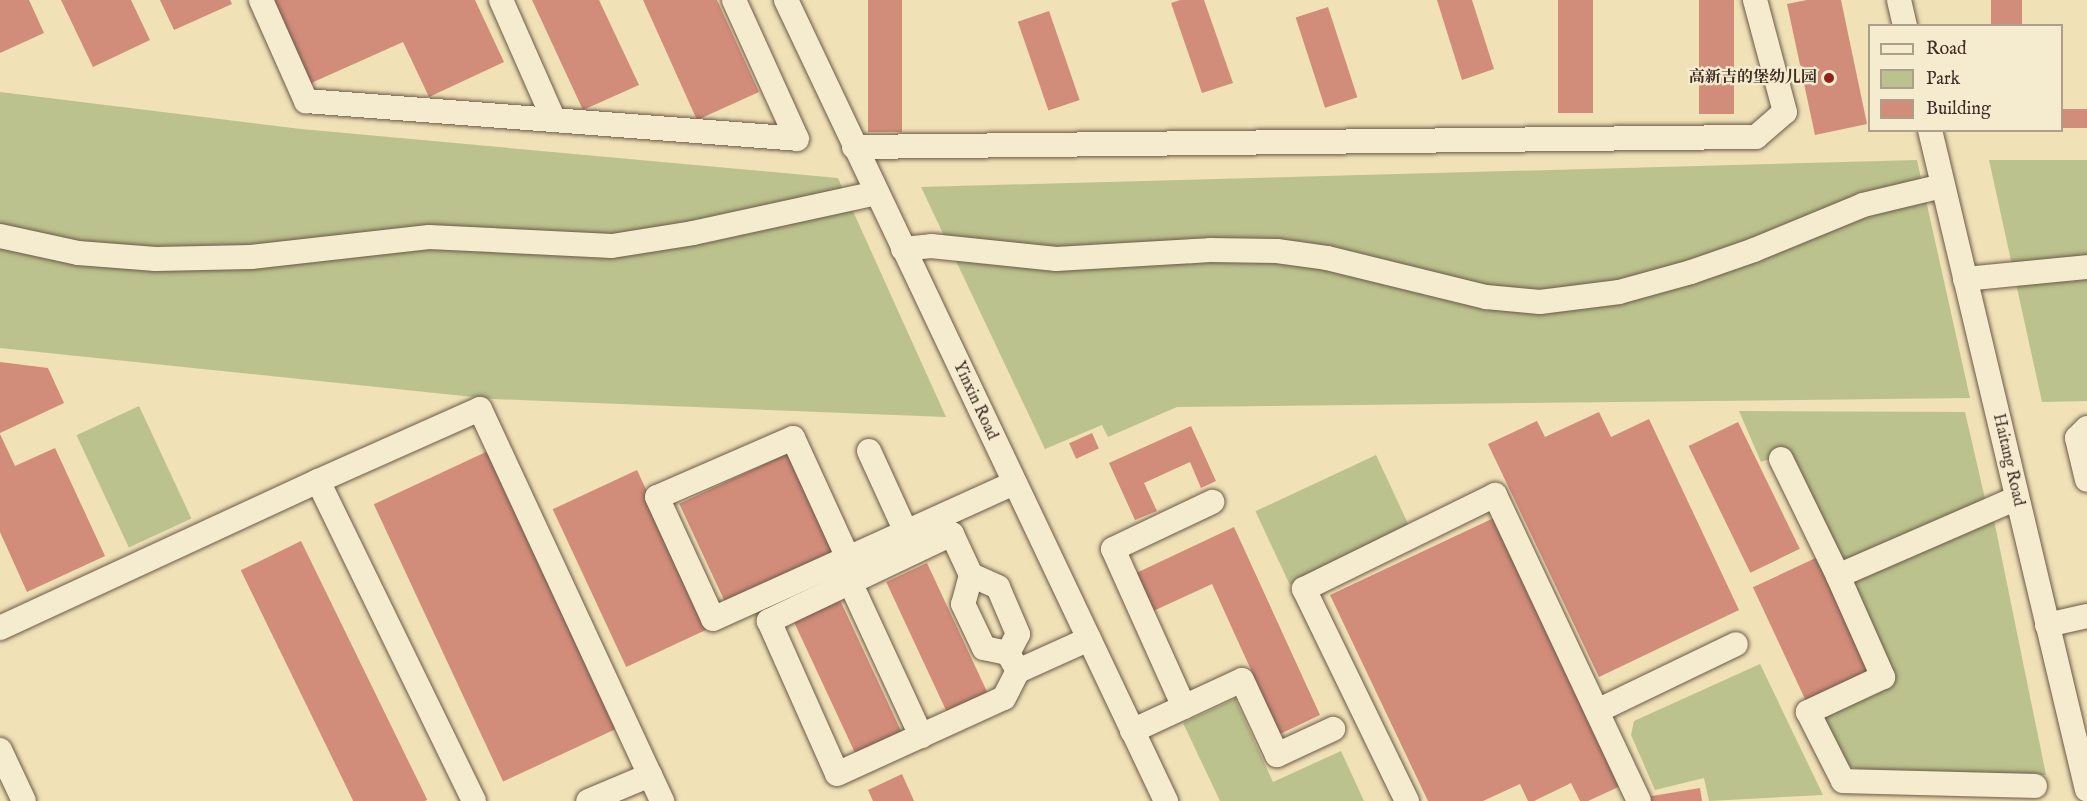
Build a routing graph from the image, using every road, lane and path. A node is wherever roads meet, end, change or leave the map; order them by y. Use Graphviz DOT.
graph roads {
  1 [pos="261,0"];
  2 [pos="501,0"];
  3 [pos="734,0"];
  4 [pos="786,0"];
  5 [pos="1755,0"];
  6 [pos="1899,0"];
  7 [pos="1905,24"];
  8 [pos="554,120"];
  9 [pos="1930,132"];
  10 [pos="854,147"];
  11 [pos="1942,186"];
  12 [pos="876,193"];
  13 [pos="0,236"];
  14 [pos="903,249"];
  15 [pos="2087,267"];
  16 [pos="1965,279"];
  17 [pos="2087,428"];
  18 [pos="869,451"];
  19 [pos="1782,459"];
  20 [pos="2087,480"];
  21 [pos="318,482"];
  22 [pos="1014,483"];
  23 [pos="2017,498"];
  24 [pos="1212,502"];
  25 [pos="906,532"];
  26 [pos="848,558"];
  27 [pos="971,576"];
  28 [pos="1838,576"];
  29 [pos="850,582"];
  30 [pos="2087,616"];
  31 [pos="2047,624"];
  32 [pos="0,628"];
  33 [pos="1089,639"];
  34 [pos="1736,644"];
  35 [pos="1013,662"];
  36 [pos="1184,707"];
  37 [pos="1597,711"];
  38 [pos="1333,729"];
  39 [pos="1132,731"];
  40 [pos="921,736"];
  41 [pos="0,750"];
  42 [pos="650,775"];
  43 [pos="2035,786"];
  44 [pos="2087,790"];
  45 [pos="24,801"];
  46 [pos="474,801"];
  47 [pos="588,801"];
  48 [pos="662,801"];
  49 [pos="1166,801"];
  50 [pos="1407,801"];
  51 [pos="1639,801"];
  1 -- 8 [label="street"];
  2 -- 8 [label="street"];
  3 -- 8 [label="street"];
  4 -- 10 [label="street, Yinxin Road"];
  5 -- 10 [label="street"];
  6 -- 7 [label="street"];
  9 -- 11 [label="street, Haitang Road"];
  10 -- 12 [label="street, Yinxin Road"];
  11 -- 14 [label="street"];
  11 -- 16 [label="street, Haitang Road"];
  12 -- 13 [label="street"];
  12 -- 14 [label="street, Yinxin Road"];
  14 -- 22 [label="street, Yinxin Road"];
  15 -- 16 [label="street"];
  16 -- 23 [label="street, Haitang Road"];
  17 -- 20 [label="street"];
  18 -- 25 [label="street"];
  19 -- 28 [label="street"];
  21 -- 32 [label="street"];
  21 -- 42 [label="street"];
  21 -- 46 [label="street"];
  22 -- 25 [label="street"];
  22 -- 33 [label="street, Yinxin Road"];
  23 -- 28 [label="street"];
  23 -- 31 [label="street, Haitang Road"];
  24 -- 36 [label="street"];
  25 -- 26 [label="street"];
  26 -- 26 [label="street"];
  27 -- 29 [label="street"];
  27 -- 35 [label="street"];
  27 -- 35 [label="street"];
  28 -- 43 [label="street"];
  29 -- 40 [label="street"];
  29 -- 40 [label="street"];
  30 -- 31 [label="street"];
  31 -- 44 [label="street, Haitang Road"];
  33 -- 35 [label="street"];
  33 -- 39 [label="street, Yinxin Road"];
  34 -- 37 [label="street"];
  35 -- 40 [label="street"];
  36 -- 38 [label="street"];
  36 -- 39 [label="street"];
  37 -- 50 [label="street"];
  37 -- 51 [label="street"];
  39 -- 49 [label="street, Yinxin Road"];
  41 -- 45 [label="street"];
  42 -- 47 [label="street"];
  42 -- 48 [label="street"];
}
